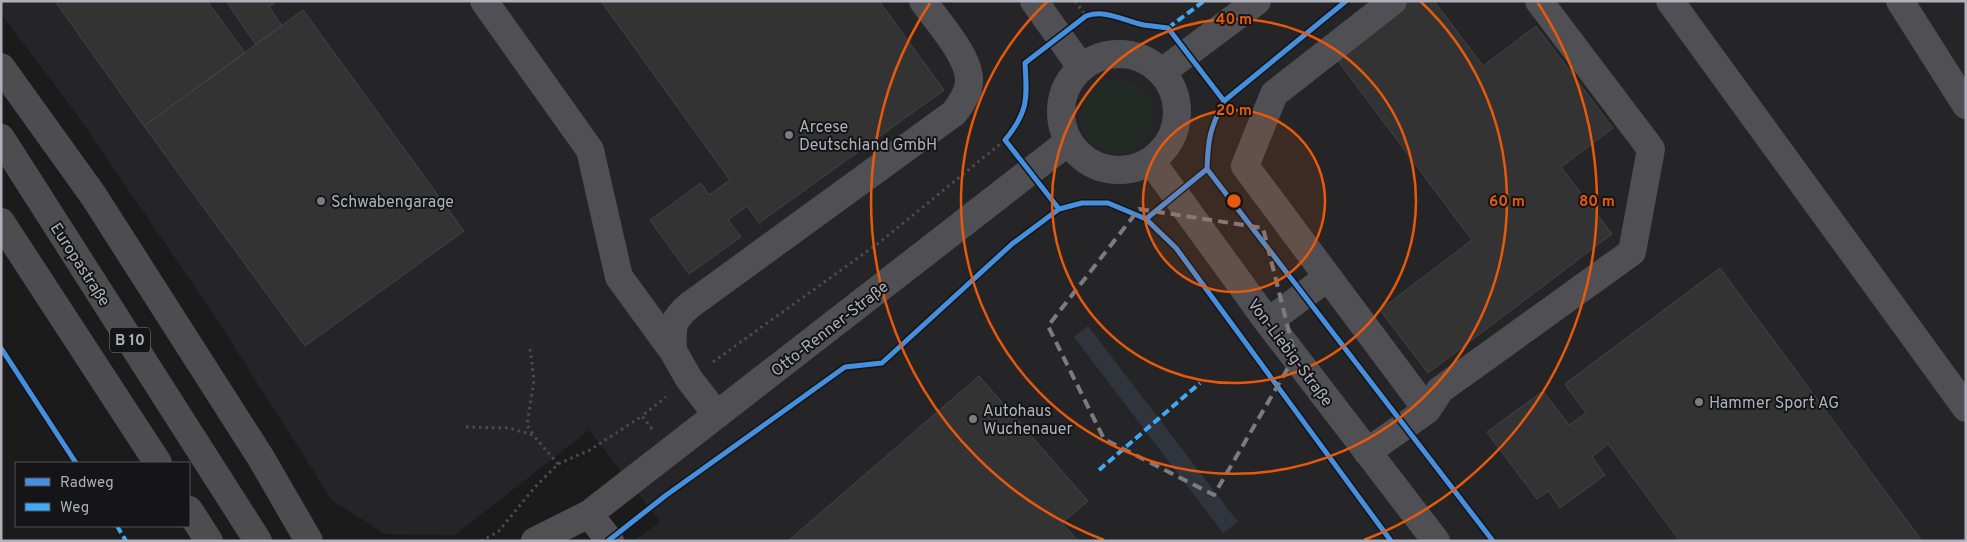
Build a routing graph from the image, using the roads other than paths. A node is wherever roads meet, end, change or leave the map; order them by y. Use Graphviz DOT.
graph roads {
  1 [pos="484,1"];
  2 [pos="923,1"];
  3 [pos="1034,1"];
  4 [pos="1257,1"];
  5 [pos="1393,1"];
  6 [pos="1539,1"];
  7 [pos="1670,1"];
  8 [pos="1900,1"];
  9 [pos="1,67"];
  10 [pos="1081,67"];
  11 [pos="1162,72"];
  12 [pos="1966,105"];
  13 [pos="1,138"];
  14 [pos="1068,142"];
  15 [pos="1151,161"];
  16 [pos="1,222"];
  17 [pos="1328,278"];
  18 [pos="1268,322"];
  19 [pos="674,351"];
  20 [pos="1966,408"];
  21 [pos="1428,410"];
  22 [pos="717,415"];
  23 [pos="1367,452"];
  24 [pos="261,458"];
  25 [pos="157,462"];
  26 [pos="589,514"];
  27 [pos="258,541"];
  28 [pos="309,541"];
  29 [pos="327,541"];
  30 [pos="535,541"];
  31 [pos="567,541"];
  32 [pos="610,541"];
  33 [pos="1436,541"];
  1 -- 19 [label="street"];
  2 -- 19 [label="street"];
  3 -- 10 [label="street"];
  4 -- 11 [label="street"];
  5 -- 17 [label="street"];
  6 -- 21 [label="street"];
  7 -- 20 [label="street"];
  8 -- 12 [label="street"];
  9 -- 24 [label="highway, B 10"];
  10 -- 11 [label="street"];
  10 -- 14 [label="street"];
  11 -- 15 [label="street"];
  13 -- 27 [label="highway, Europastraße / B 10"];
  14 -- 15 [label="street"];
  14 -- 22 [label="street, Otto-Renner-Straße"];
  15 -- 18 [label="street, Von-Liebig-Straße"];
  16 -- 25 [label="highway"];
  17 -- 18 [label="street"];
  17 -- 21 [label="street"];
  18 -- 23 [label="street, Von-Liebig-Straße"];
  19 -- 22 [label="street"];
  21 -- 23 [label="street"];
  22 -- 26 [label="street, Otto-Renner-Straße"];
  23 -- 33 [label="street, Von-Liebig-Straße"];
  24 -- 28 [label="highway, B 10"];
  24 -- 29 [label="highway, B 10"];
  26 -- 30 [label="street, Otto-Renner-Straße"];
  26 -- 31 [label="street, Otto-Renner-Straße"];
  26 -- 32 [label="street"];
}
